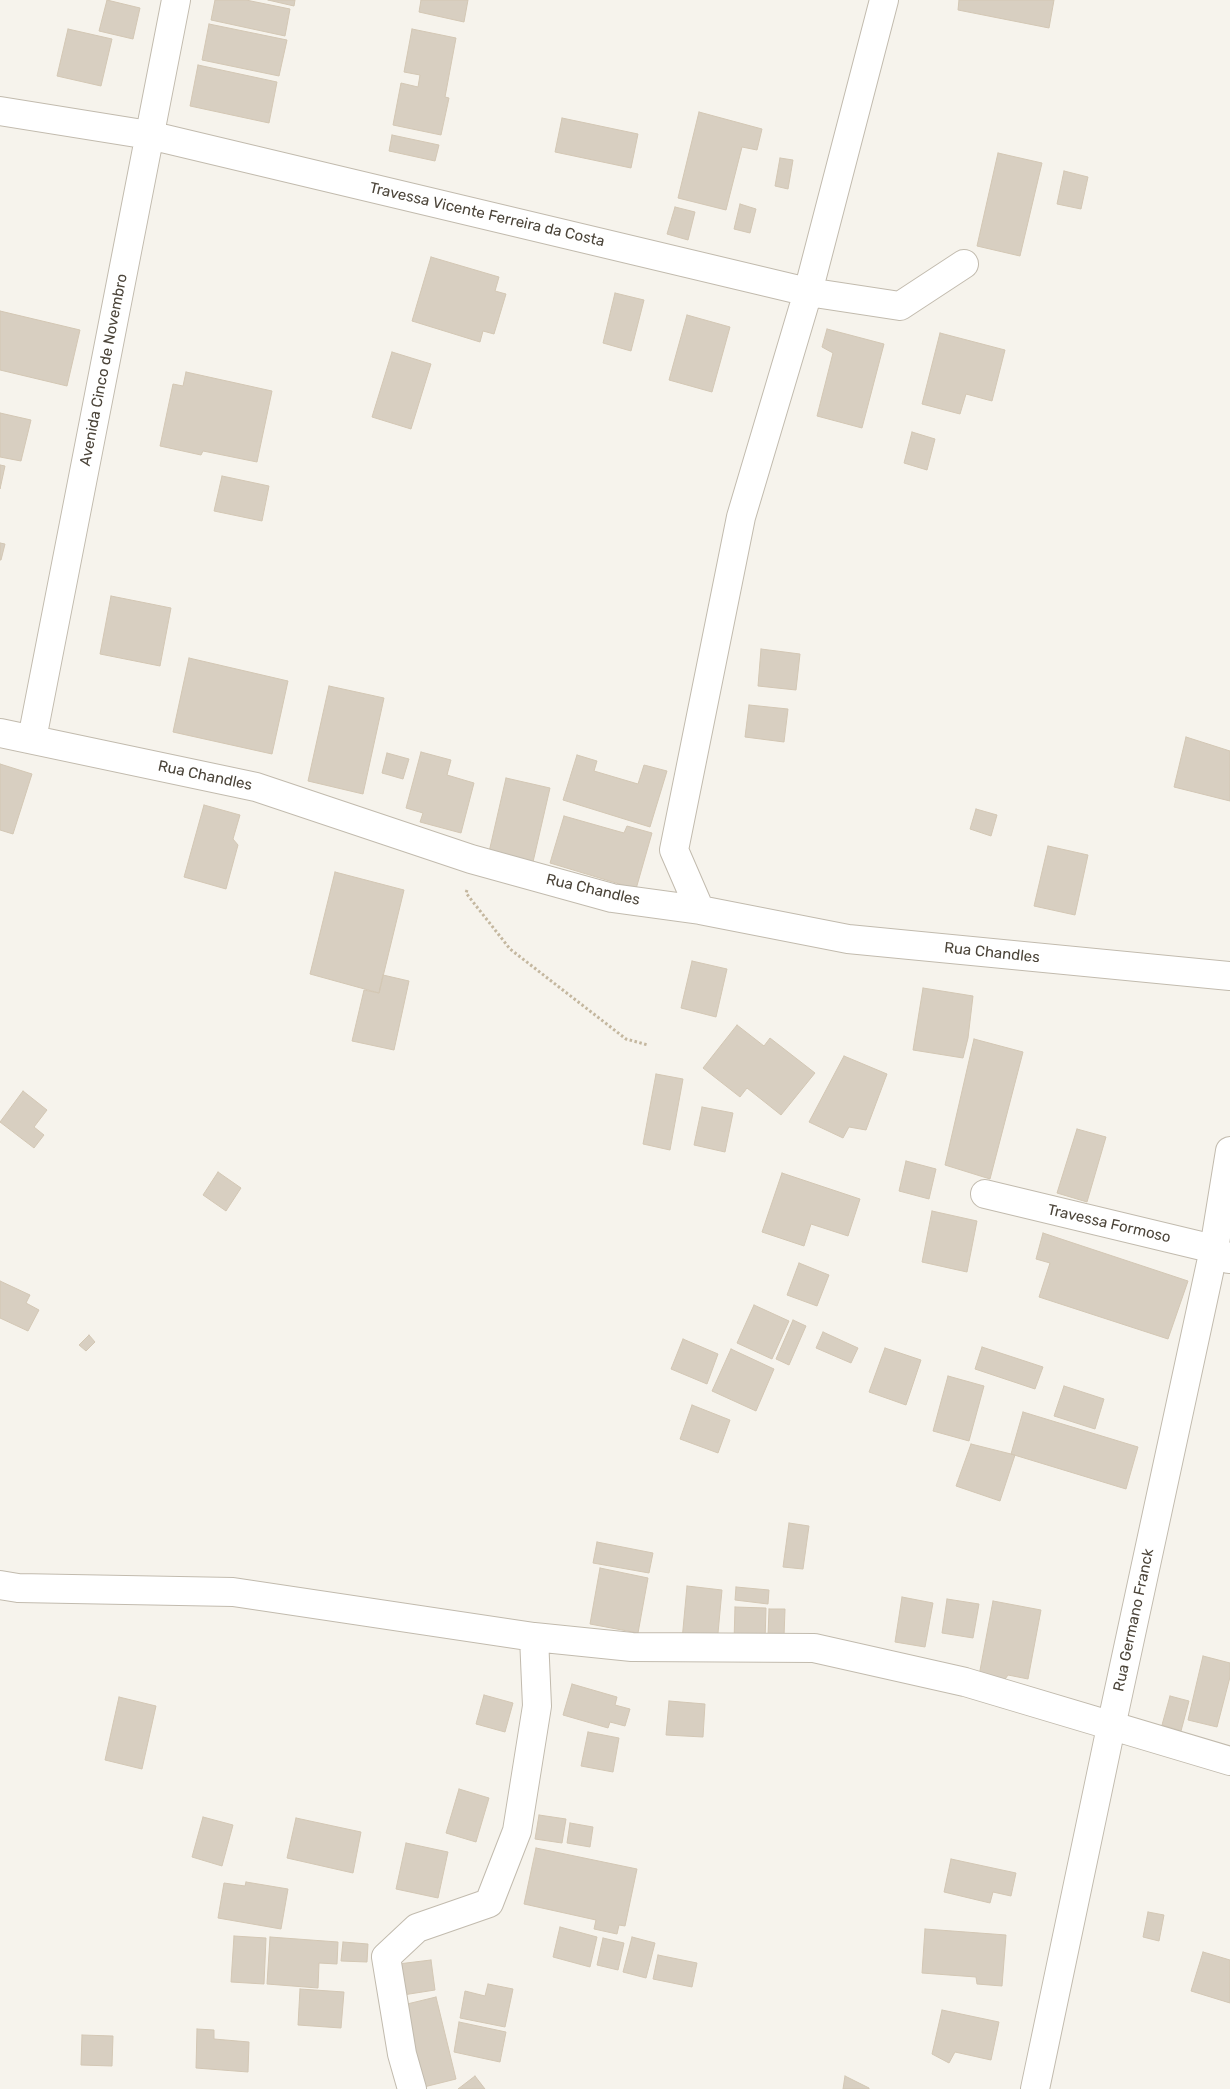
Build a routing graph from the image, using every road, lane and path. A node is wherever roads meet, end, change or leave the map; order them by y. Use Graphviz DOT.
graph roads {
  1 [pos="176,0"];
  2 [pos="884,0"];
  3 [pos="0,111"];
  4 [pos="149,135"];
  5 [pos="964,264"];
  6 [pos="808,292"];
  7 [pos="0,733"];
  8 [pos="32,739"];
  9 [pos="471,859"];
  10 [pos="700,910"];
  11 [pos="1230,976"];
  12 [pos="648,1045"];
  13 [pos="1230,1150"];
  14 [pos="985,1194"];
  15 [pos="1222,1254"];
  16 [pos="0,1585"];
  17 [pos="534,1637"];
  18 [pos="1111,1727"];
  19 [pos="1230,1760"];
  20 [pos="412,2089"];
  21 [pos="1035,2089"];
  1 -- 4 [label="street, Avenida Cinco de Novembro"];
  2 -- 6 [label="street"];
  3 -- 4 [label="street, Travessa Vicente Ferreira da Costa"];
  4 -- 6 [label="street, Travessa Vicente Ferreira da Costa"];
  4 -- 8 [label="street, Avenida Cinco de Novembro"];
  5 -- 6 [label="street, Travessa Vicente Ferreira da Costa"];
  6 -- 10 [label="street"];
  7 -- 8 [label="street, Rua Chandles"];
  8 -- 9 [label="street, Rua Chandles"];
  9 -- 10 [label="street, Rua Chandles"];
  9 -- 12 [label="path"];
  10 -- 11 [label="street, Rua Chandles"];
  13 -- 15 [label="street, Rua Germano Franck"];
  14 -- 15 [label="street, Travessa Formoso"];
  15 -- 18 [label="street, Rua Germano Franck"];
  16 -- 17 [label="street"];
  17 -- 18 [label="street"];
  17 -- 20 [label="street"];
  18 -- 19 [label="street"];
  18 -- 21 [label="street, Rua Germano Franck"];
}
